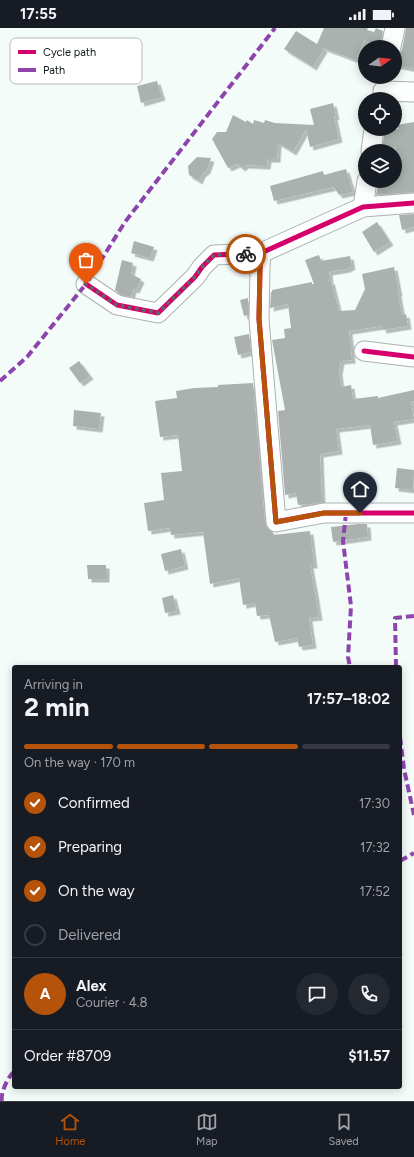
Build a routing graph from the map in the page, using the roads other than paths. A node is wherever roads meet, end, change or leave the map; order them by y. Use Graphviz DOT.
graph roads {
  1 [pos="395,28"];
  2 [pos="392,40"];
  3 [pos="383,89"];
  4 [pos="414,92"];
  5 [pos="366,188"];
  6 [pos="414,203"];
  7 [pos="363,206"];
  8 [pos="261,253"];
  9 [pos="86,284"];
  10 [pos="364,351"];
  11 [pos="414,357"];
  12 [pos="414,513"];
  1 -- 2 [label="street"];
  3 -- 4 [label="street"];
  5 -- 7 [label="street"];
  6 -- 7 [label="street"];
  7 -- 8 [label="street"];
  8 -- 9 [label="street"];
  8 -- 12 [label="street"];
  10 -- 11 [label="street"];
}
